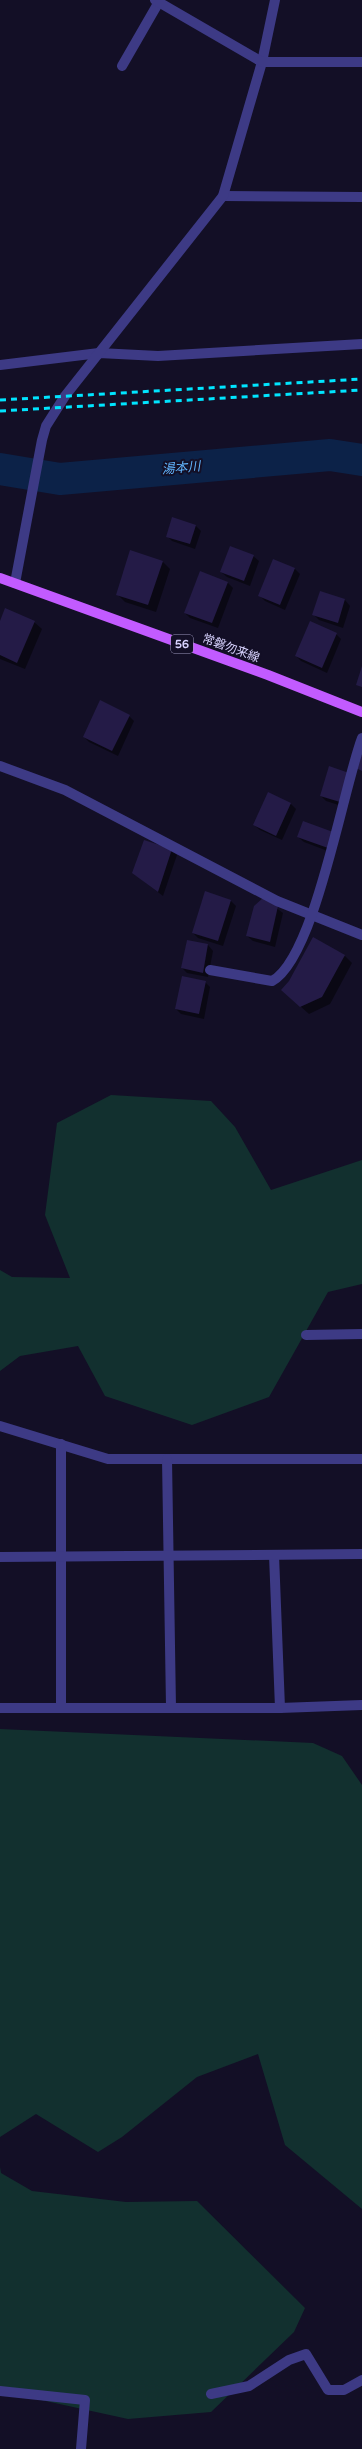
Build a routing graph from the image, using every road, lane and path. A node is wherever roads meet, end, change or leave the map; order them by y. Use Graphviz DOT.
graph roads {
  1 [pos="275,0"];
  2 [pos="158,1"];
  3 [pos="262,62"];
  4 [pos="362,62"];
  5 [pos="122,66"];
  6 [pos="223,196"];
  7 [pos="362,197"];
  8 [pos="362,344"];
  9 [pos="99,353"];
  10 [pos="0,365"];
  11 [pos="0,578"];
  12 [pos="15,583"];
  13 [pos="362,712"];
  14 [pos="362,738"];
  15 [pos="0,766"];
  16 [pos="312,916"];
  17 [pos="362,935"];
  18 [pos="210,970"];
  19 [pos="362,1334"];
  20 [pos="306,1335"];
  21 [pos="0,1426"];
  22 [pos="61,1444"];
  23 [pos="167,1459"];
  24 [pos="362,1459"];
  25 [pos="362,1554"];
  26 [pos="274,1555"];
  27 [pos="61,1556"];
  28 [pos="170,1556"];
  29 [pos="0,1557"];
  30 [pos="362,1705"];
  31 [pos="171,1707"];
  32 [pos="0,1708"];
  33 [pos="61,1708"];
  34 [pos="280,1708"];
  35 [pos="362,2380"];
  36 [pos="0,2391"];
  37 [pos="211,2394"];
  38 [pos="80,2449"];
  1 -- 3 [label="street"];
  2 -- 3 [label="street"];
  2 -- 5 [label="street"];
  3 -- 4 [label="street"];
  3 -- 6 [label="street"];
  6 -- 7 [label="street"];
  6 -- 9 [label="street"];
  8 -- 9 [label="street"];
  9 -- 10 [label="street"];
  9 -- 12 [label="street"];
  11 -- 12 [label="main road, 常磐勿来線 / 56"];
  12 -- 13 [label="main road, 常磐勿来線 / 56"];
  14 -- 16 [label="street"];
  15 -- 16 [label="street"];
  16 -- 17 [label="street"];
  16 -- 18 [label="street"];
  19 -- 20 [label="street"];
  21 -- 22 [label="street"];
  22 -- 23 [label="street"];
  22 -- 27 [label="street"];
  23 -- 24 [label="street"];
  23 -- 28 [label="street"];
  25 -- 26 [label="street"];
  26 -- 28 [label="street"];
  26 -- 34 [label="street"];
  27 -- 28 [label="street"];
  27 -- 29 [label="street"];
  27 -- 33 [label="street"];
  28 -- 31 [label="street"];
  30 -- 34 [label="street"];
  31 -- 33 [label="street"];
  31 -- 34 [label="street"];
  32 -- 33 [label="street"];
  35 -- 37 [label="street"];
  36 -- 38 [label="street"];
}
